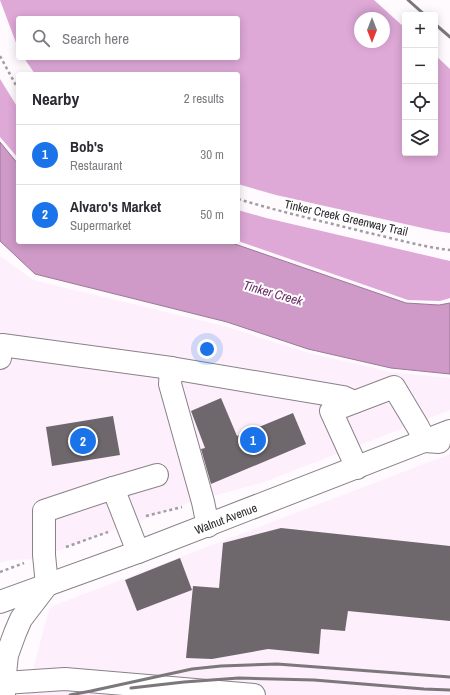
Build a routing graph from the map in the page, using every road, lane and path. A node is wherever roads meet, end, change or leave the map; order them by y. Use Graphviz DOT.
graph roads {
  1 [pos="0,56"];
  2 [pos="16,86"];
  3 [pos="240,201"];
  4 [pos="450,250"];
  5 [pos="0,358"];
  6 [pos="171,368"];
  7 [pos="354,402"];
  8 [pos="450,431"];
  9 [pos="425,441"];
  10 [pos="450,442"];
  11 [pos="357,468"];
  12 [pos="157,475"];
  13 [pos="113,488"];
  14 [pos="186,506"];
  15 [pos="146,515"];
  16 [pos="208,526"];
  17 [pos="108,532"];
  18 [pos="64,548"];
  19 [pos="138,552"];
  20 [pos="23,563"];
  21 [pos="0,572"];
  22 [pos="47,585"];
  23 [pos="0,602"];
  24 [pos="3,685"];
  25 [pos="254,695"];
  1 -- 2 [label="path"];
  3 -- 4 [label="path, Tinker Creek Greenway Trail"];
  5 -- 6 [label="street"];
  6 -- 7 [label="street"];
  6 -- 16 [label="street"];
  7 -- 9 [label="street"];
  7 -- 11 [label="street"];
  8 -- 9 [label="street, Walnut Avenue"];
  9 -- 10 [label="street"];
  9 -- 11 [label="street, Walnut Avenue"];
  11 -- 16 [label="street, Walnut Avenue"];
  12 -- 13 [label="street"];
  13 -- 19 [label="street"];
  13 -- 22 [label="street"];
  14 -- 15 [label="path"];
  16 -- 19 [label="street, Walnut Avenue"];
  17 -- 18 [label="path"];
  19 -- 22 [label="street, Walnut Avenue"];
  20 -- 21 [label="path"];
  22 -- 23 [label="street, Walnut Avenue"];
  22 -- 24 [label="street"];
  24 -- 25 [label="street"];
}
